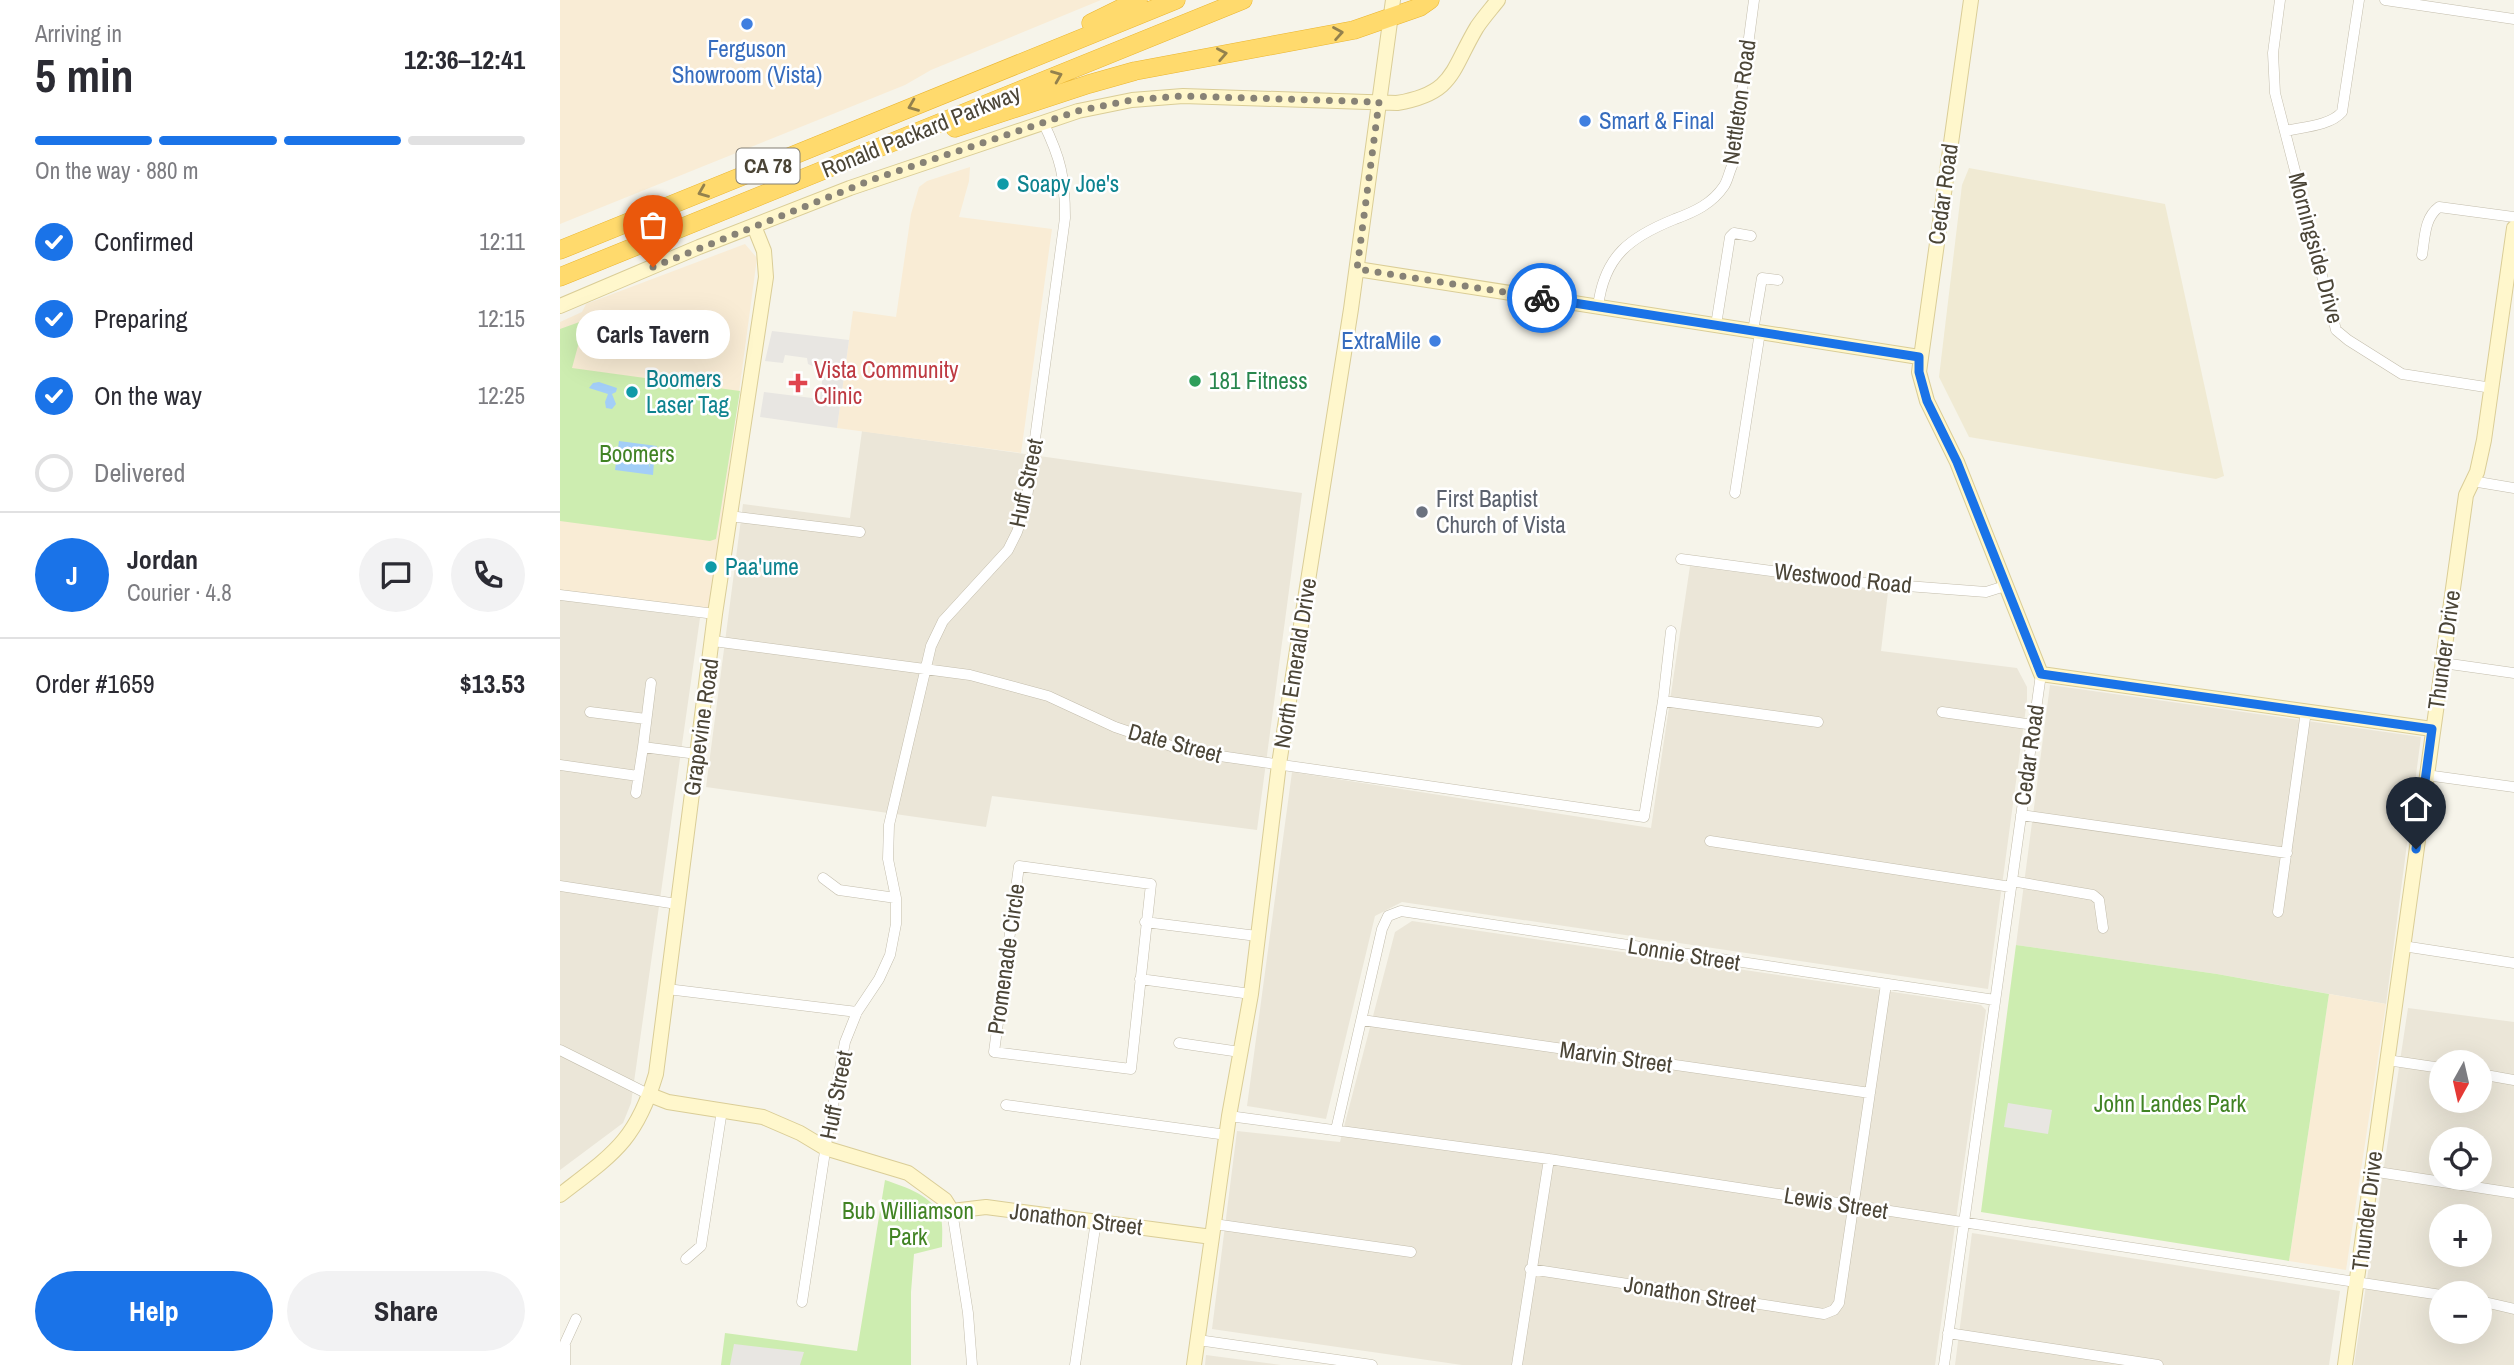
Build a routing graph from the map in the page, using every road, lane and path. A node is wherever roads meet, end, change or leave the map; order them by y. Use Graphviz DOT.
graph roads {
  1 [pos="1138,0"];
  2 [pos="1176,0"];
  3 [pos="1243,0"];
  4 [pos="1430,0"];
  5 [pos="1498,0"];
  6 [pos="1754,0"];
  7 [pos="1971,0"];
  8 [pos="2280,0"];
  9 [pos="2359,0"];
  10 [pos="2385,0"];
  11 [pos="1392,9"];
  12 [pos="2514,19"];
  13 [pos="976,80"];
  14 [pos="1379,102"];
  15 [pos="1044,122"];
  16 [pos="2285,131"];
  17 [pos="903,139"];
  18 [pos="2514,217"];
  19 [pos="754,226"];
  20 [pos="2514,228"];
  21 [pos="1751,236"];
  22 [pos="560,250"];
  23 [pos="2422,255"];
  24 [pos="1357,269"];
  25 [pos="560,277"];
  26 [pos="1778,280"];
  27 [pos="560,306"];
  28 [pos="1598,307"];
  29 [pos="1716,325"];
  30 [pos="1756,331"];
  31 [pos="1919,357"];
  32 [pos="2492,388"];
  33 [pos="2472,481"];
  34 [pos="2514,488"];
  35 [pos="1735,493"];
  36 [pos="729,516"];
  37 [pos="860,532"];
  38 [pos="1681,559"];
  39 [pos="2005,586"];
  40 [pos="560,595"];
  41 [pos="715,614"];
  42 [pos="1671,631"];
  43 [pos="713,640"];
  44 [pos="2443,663"];
  45 [pos="926,669"];
  46 [pos="2514,673"];
  47 [pos="2041,674"];
  48 [pos="652,683"];
  49 [pos="1663,701"];
  50 [pos="2305,711"];
  51 [pos="590,712"];
  52 [pos="1942,712"];
  53 [pos="646,719"];
  54 [pos="1818,722"];
  55 [pos="2034,725"];
  56 [pos="2432,729"];
  57 [pos="643,747"];
  58 [pos="697,754"];
  59 [pos="1279,764"];
  60 [pos="560,765"];
  61 [pos="2426,775"];
  62 [pos="638,776"];
  63 [pos="2514,787"];
  64 [pos="636,793"];
  65 [pos="2021,815"];
  66 [pos="1710,841"];
  67 [pos="2287,853"];
  68 [pos="823,878"];
  69 [pos="2011,884"];
  70 [pos="560,886"];
  71 [pos="896,898"];
  72 [pos="677,904"];
  73 [pos="2278,912"];
  74 [pos="1145,922"];
  75 [pos="2103,928"];
  76 [pos="1257,936"];
  77 [pos="2403,946"];
  78 [pos="2514,963"];
  79 [pos="1140,979"];
  80 [pos="1886,984"];
  81 [pos="667,989"];
  82 [pos="1251,994"];
  83 [pos="1995,1000"];
  84 [pos="857,1012"];
  85 [pos="1362,1020"];
  86 [pos="1179,1043"];
  87 [pos="560,1050"];
  88 [pos="1240,1052"];
  89 [pos="2387,1060"];
  90 [pos="2429,1066"];
  91 [pos="2492,1076"];
  92 [pos="2514,1080"];
  93 [pos="1870,1093"];
  94 [pos="650,1095"];
  95 [pos="1006,1105"];
  96 [pos="722,1110"];
  97 [pos="1229,1116"];
  98 [pos="1336,1130"];
  99 [pos="1227,1135"];
  100 [pos="825,1149"];
  101 [pos="1549,1159"];
  102 [pos="2371,1171"];
  103 [pos="2514,1193"];
  104 [pos="560,1195"];
  105 [pos="1854,1206"];
  106 [pos="952,1211"];
  107 [pos="1096,1221"];
  108 [pos="1963,1223"];
  109 [pos="1213,1230"];
  110 [pos="1411,1252"];
  111 [pos="686,1259"];
  112 [pos="1530,1269"];
  113 [pos="2357,1284"];
  114 [pos="2429,1294"];
  115 [pos="802,1302"];
  116 [pos="2492,1304"];
  117 [pos="2514,1310"];
  118 [pos="576,1319"];
  119 [pos="1948,1333"];
  120 [pos="1198,1340"];
  121 [pos="565,1365"];
  122 [pos="972,1365"];
  123 [pos="1074,1365"];
  124 [pos="1194,1365"];
  125 [pos="1372,1365"];
  126 [pos="1517,1365"];
  127 [pos="1944,1365"];
  128 [pos="2158,1365"];
  129 [pos="2345,1365"];
  1 -- 13 [label="highway"];
  2 -- 13 [label="highway, Ronald Packard Parkway / CA 78"];
  17 -- 3 [label="highway, Ronald Packard Parkway / CA 78, one-way"];
  4 -- 11 [label="highway"];
  5 -- 14 [label="street"];
  6 -- 28 [label="street, Nettleton Road"];
  7 -- 31 [label="street, Cedar Road"];
  8 -- 16 [label="street, Morningside Drive"];
  9 -- 16 [label="street"];
  10 -- 12 [label="street"];
  11 -- 14 [label="street, North Emerald Drive"];
  17 -- 11 [label="highway, one-way"];
  13 -- 22 [label="highway, Ronald Packard Parkway / CA 78, one-way"];
  14 -- 15 [label="street"];
  14 -- 24 [label="street, North Emerald Drive"];
  15 -- 19 [label="street"];
  15 -- 45 [label="street, Huff Street"];
  16 -- 32 [label="street, Morningside Drive"];
  17 -- 25 [label="highway, Ronald Packard Parkway / CA 78"];
  18 -- 23 [label="street"];
  19 -- 27 [label="street"];
  19 -- 36 [label="street, Grapevine Road"];
  20 -- 32 [label="street, Thunder Drive"];
  21 -- 29 [label="street"];
  24 -- 28 [label="street"];
  24 -- 59 [label="street, North Emerald Drive"];
  26 -- 30 [label="street"];
  28 -- 29 [label="street"];
  29 -- 30 [label="street"];
  30 -- 31 [label="street"];
  30 -- 35 [label="street"];
  31 -- 39 [label="street, Cedar Road"];
  32 -- 33 [label="street, Thunder Drive"];
  33 -- 34 [label="street"];
  33 -- 44 [label="street, Thunder Drive"];
  36 -- 37 [label="street"];
  36 -- 41 [label="street, Grapevine Road"];
  38 -- 39 [label="street, Westwood Road"];
  39 -- 47 [label="street, Cedar Road"];
  40 -- 41 [label="street"];
  41 -- 43 [label="street, Grapevine Road"];
  42 -- 49 [label="street"];
  43 -- 45 [label="street, Date Street"];
  43 -- 58 [label="street, Grapevine Road"];
  44 -- 46 [label="street"];
  44 -- 56 [label="street, Thunder Drive"];
  45 -- 59 [label="street, Date Street"];
  45 -- 71 [label="street, Huff Street"];
  47 -- 50 [label="street"];
  47 -- 55 [label="street, Cedar Road"];
  48 -- 53 [label="street"];
  49 -- 54 [label="street"];
  49 -- 59 [label="street, Date Street"];
  50 -- 56 [label="street"];
  50 -- 67 [label="street"];
  51 -- 53 [label="street"];
  52 -- 55 [label="street"];
  53 -- 57 [label="street"];
  55 -- 65 [label="street, Cedar Road"];
  56 -- 61 [label="street, Thunder Drive"];
  57 -- 58 [label="street"];
  57 -- 62 [label="street"];
  58 -- 72 [label="street, Grapevine Road"];
  59 -- 76 [label="street, North Emerald Drive"];
  60 -- 62 [label="street"];
  61 -- 63 [label="street"];
  61 -- 77 [label="street, Thunder Drive"];
  62 -- 64 [label="street"];
  65 -- 67 [label="street"];
  65 -- 69 [label="street, Cedar Road"];
  66 -- 69 [label="street"];
  67 -- 73 [label="street"];
  68 -- 71 [label="street"];
  69 -- 75 [label="street"];
  69 -- 83 [label="street, Cedar Road"];
  70 -- 72 [label="street"];
  71 -- 84 [label="street, Huff Street"];
  72 -- 81 [label="street, Grapevine Road"];
  74 -- 76 [label="street"];
  74 -- 79 [label="street, Promenade Circle"];
  74 -- 79 [label="street, Promenade Circle"];
  76 -- 82 [label="street, North Emerald Drive"];
  77 -- 78 [label="street"];
  77 -- 89 [label="street, Thunder Drive"];
  79 -- 82 [label="street"];
  80 -- 83 [label="street, Lonnie Street"];
  80 -- 85 [label="street, Lonnie Street"];
  80 -- 93 [label="street"];
  81 -- 84 [label="street"];
  81 -- 94 [label="street, Grapevine Road"];
  82 -- 88 [label="street, North Emerald Drive"];
  83 -- 108 [label="street, Cedar Road"];
  84 -- 100 [label="street, Huff Street"];
  85 -- 93 [label="street, Marvin Street"];
  85 -- 98 [label="street"];
  86 -- 88 [label="street"];
  87 -- 94 [label="street"];
  88 -- 97 [label="street, North Emerald Drive"];
  89 -- 90 [label="street"];
  89 -- 102 [label="street, Thunder Drive"];
  91 -- 92 [label="street"];
  93 -- 105 [label="street"];
  94 -- 96 [label="street"];
  94 -- 104 [label="street, Grapevine Road"];
  95 -- 99 [label="street"];
  96 -- 100 [label="street"];
  96 -- 111 [label="street"];
  97 -- 98 [label="street, Lewis Street"];
  97 -- 99 [label="street, North Emerald Drive"];
  98 -- 101 [label="street, Lewis Street"];
  99 -- 109 [label="street, North Emerald Drive"];
  100 -- 106 [label="street"];
  100 -- 115 [label="street, Huff Street"];
  101 -- 105 [label="street, Lewis Street"];
  101 -- 112 [label="street"];
  102 -- 103 [label="street"];
  102 -- 113 [label="street, Thunder Drive"];
  105 -- 108 [label="street, Lewis Street"];
  105 -- 112 [label="street, Jonathon Street"];
  106 -- 107 [label="street, Jonathon Street"];
  106 -- 122 [label="street"];
  107 -- 109 [label="street, Jonathon Street"];
  107 -- 123 [label="street"];
  108 -- 113 [label="street, Lewis Street"];
  108 -- 119 [label="street, Cedar Road"];
  109 -- 110 [label="street"];
  109 -- 120 [label="street, North Emerald Drive"];
  112 -- 126 [label="street"];
  113 -- 114 [label="street, Lewis Street"];
  113 -- 129 [label="street, Thunder Drive"];
  116 -- 117 [label="street"];
  118 -- 121 [label="street"];
  119 -- 127 [label="street, Cedar Road"];
  119 -- 128 [label="street"];
  120 -- 124 [label="street, North Emerald Drive"];
  120 -- 125 [label="street"];
}
